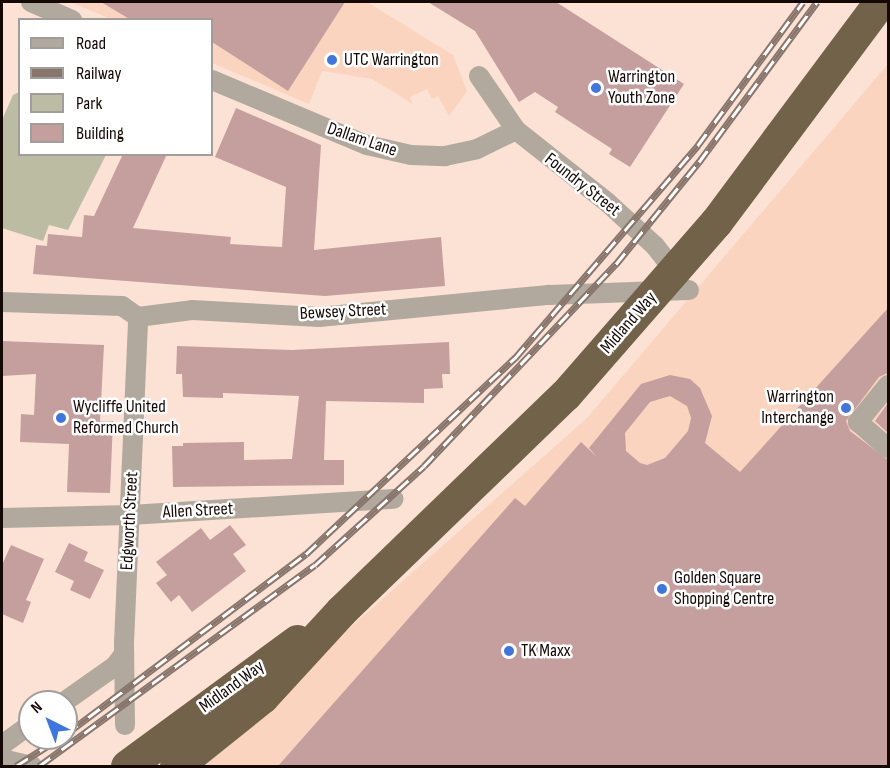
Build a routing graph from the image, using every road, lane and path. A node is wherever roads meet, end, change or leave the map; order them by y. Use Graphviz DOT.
graph roads {
  1 [pos="31,2"];
  2 [pos="880,2"];
  3 [pos="67,18"];
  4 [pos="479,76"];
  5 [pos="213,80"];
  6 [pos="516,130"];
  7 [pos="689,290"];
  8 [pos="2,302"];
  9 [pos="138,317"];
  10 [pos="888,385"];
  11 [pos="888,448"];
  12 [pos="394,500"];
  13 [pos="130,515"];
  14 [pos="2,518"];
  15 [pos="124,654"];
  16 [pos="78,692"];
  17 [pos="125,725"];
  18 [pos="18,734"];
  19 [pos="2,745"];
  20 [pos="2,759"];
  21 [pos="174,761"];
  22 [pos="32,766"];
  23 [pos="126,766"];
  1 -- 3 [label="street"];
  2 -- 21 [label="highway, Midland Way"];
  4 -- 6 [label="street, Foundry Street"];
  5 -- 6 [label="street, Dallam Lane"];
  6 -- 7 [label="street, Foundry Street"];
  7 -- 9 [label="street, Bewsey Street"];
  8 -- 9 [label="street"];
  9 -- 13 [label="street, Edgworth Street"];
  10 -- 11 [label="street"];
  12 -- 13 [label="street, Allen Street"];
  13 -- 14 [label="street, Allen Street"];
  13 -- 15 [label="street, Edgworth Street"];
  15 -- 16 [label="street"];
  15 -- 17 [label="street, Edgworth Street"];
  18 -- 19 [label="street"];
  20 -- 22 [label="street"];
  21 -- 23 [label="highway, Midland Way"];
}
